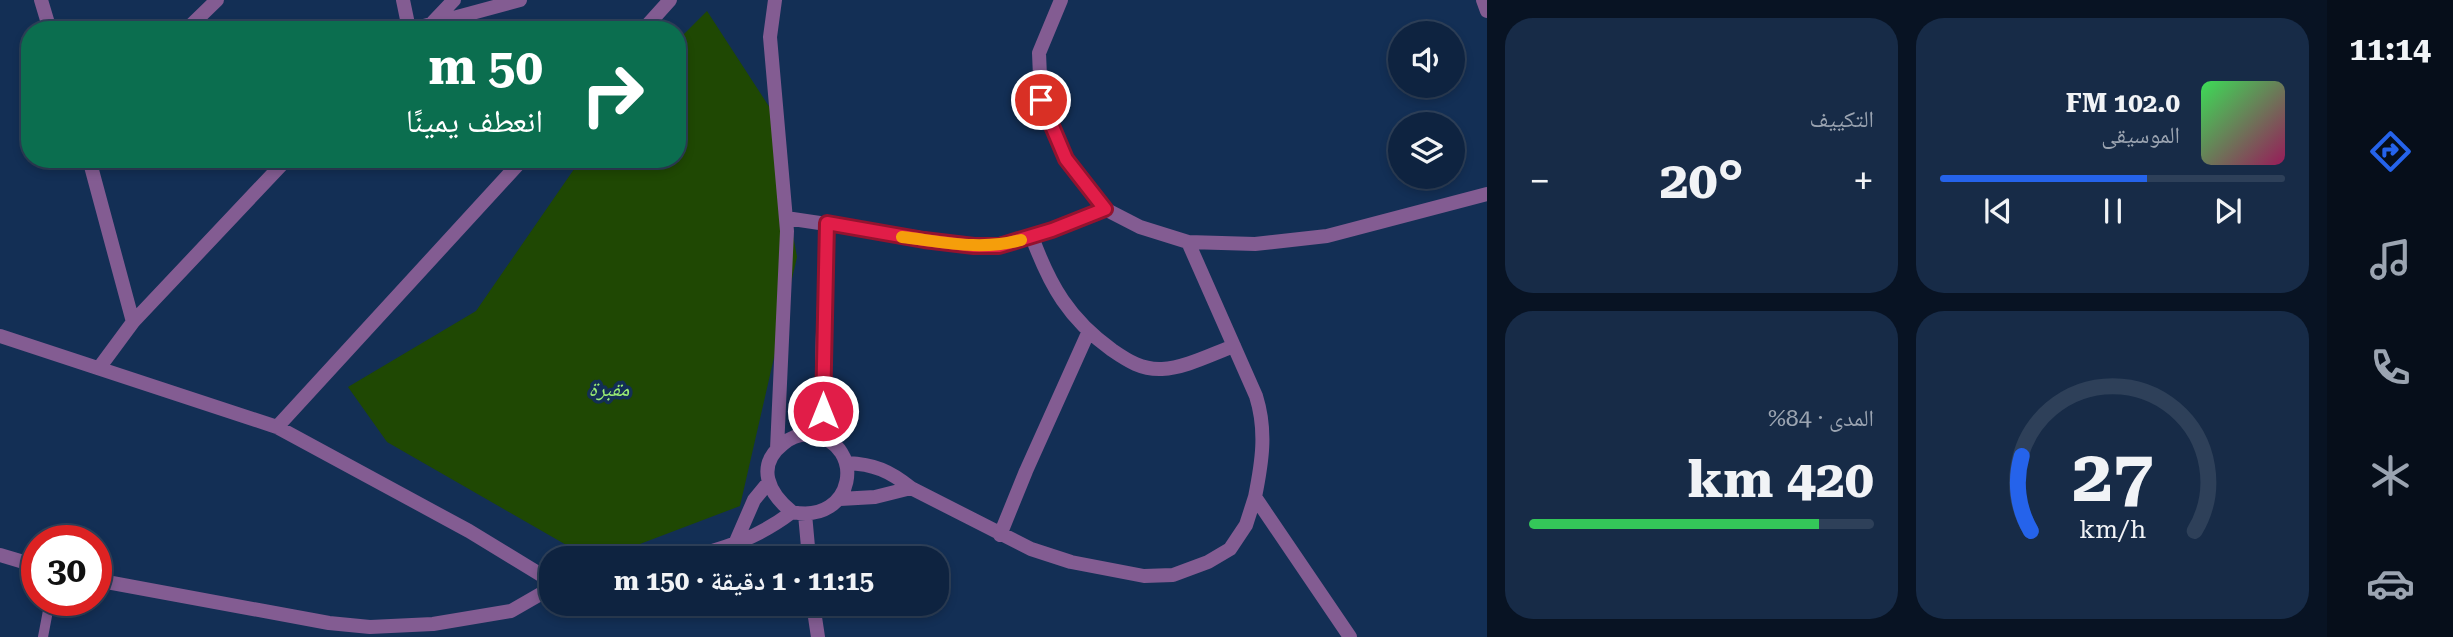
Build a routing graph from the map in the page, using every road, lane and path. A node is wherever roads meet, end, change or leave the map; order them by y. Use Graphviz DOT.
graph roads {
  1 [pos="41,0"];
  2 [pos="216,0"];
  3 [pos="403,0"];
  4 [pos="454,0"];
  5 [pos="520,0"];
  6 [pos="670,0"];
  7 [pos="775,0"];
  8 [pos="1061,0"];
  9 [pos="1483,0"];
  10 [pos="1487,11"];
  11 [pos="47,21"];
  12 [pos="195,21"];
  13 [pos="407,21"];
  14 [pos="433,21"];
  15 [pos="439,21"];
  16 [pos="651,21"];
  17 [pos="91,168"];
  18 [pos="278,168"];
  19 [pos="515,168"];
  20 [pos="1487,194"];
  21 [pos="1105,209"];
  22 [pos="786,218"];
  23 [pos="827,223"];
  24 [pos="1032,237"];
  25 [pos="1188,242"];
  26 [pos="133,322"];
  27 [pos="1088,333"];
  28 [pos="0,336"];
  29 [pos="1234,346"];
  30 [pos="99,368"];
  31 [pos="277,427"];
  32 [pos="823,437"];
  33 [pos="777,449"];
  34 [pos="847,463"];
  35 [pos="768,483"];
  36 [pos="911,488"];
  37 [pos="1255,497"];
  38 [pos="840,499"];
  39 [pos="799,513"];
  40 [pos="1000,535"];
  41 [pos="734,546"];
  42 [pos="806,546"];
  43 [pos="0,555"];
  44 [pos="21,561"];
  45 [pos="539,575"];
  46 [pos="112,583"];
  47 [pos="539,596"];
  48 [pos="47,616"];
  49 [pos="815,616"];
  50 [pos="452,621"];
  51 [pos="43,637"];
  52 [pos="445,637"];
  53 [pos="818,637"];
  54 [pos="1350,637"];
  1 -- 11 [label="street"];
  2 -- 12 [label="street"];
  3 -- 13 [label="street"];
  4 -- 14 [label="street"];
  5 -- 15 [label="street"];
  6 -- 16 [label="street"];
  7 -- 22 [label="street"];
  8 -- 21 [label="street"];
  9 -- 10 [label="street"];
  17 -- 26 [label="street"];
  18 -- 26 [label="street"];
  19 -- 31 [label="street"];
  20 -- 25 [label="street"];
  21 -- 24 [label="street"];
  21 -- 25 [label="street"];
  22 -- 23 [label="street"];
  22 -- 33 [label="street"];
  23 -- 24 [label="street"];
  23 -- 32 [label="street"];
  24 -- 27 [label="street"];
  25 -- 29 [label="street"];
  26 -- 30 [label="street"];
  27 -- 29 [label="street"];
  27 -- 40 [label="street"];
  28 -- 30 [label="street"];
  29 -- 37 [label="street"];
  30 -- 31 [label="street"];
  31 -- 45 [label="street"];
  32 -- 33 [label="street"];
  32 -- 34 [label="street"];
  33 -- 35 [label="street"];
  34 -- 36 [label="street"];
  34 -- 38 [label="street"];
  35 -- 39 [label="street"];
  35 -- 41 [label="street"];
  36 -- 38 [label="street"];
  36 -- 40 [label="street"];
  37 -- 40 [label="street"];
  37 -- 54 [label="street"];
  38 -- 39 [label="street"];
  39 -- 41 [label="street"];
  39 -- 42 [label="street"];
  43 -- 44 [label="street"];
  46 -- 50 [label="street"];
  47 -- 50 [label="street"];
  48 -- 51 [label="lane"];
  49 -- 53 [label="street"];
  50 -- 52 [label="street"];
}
